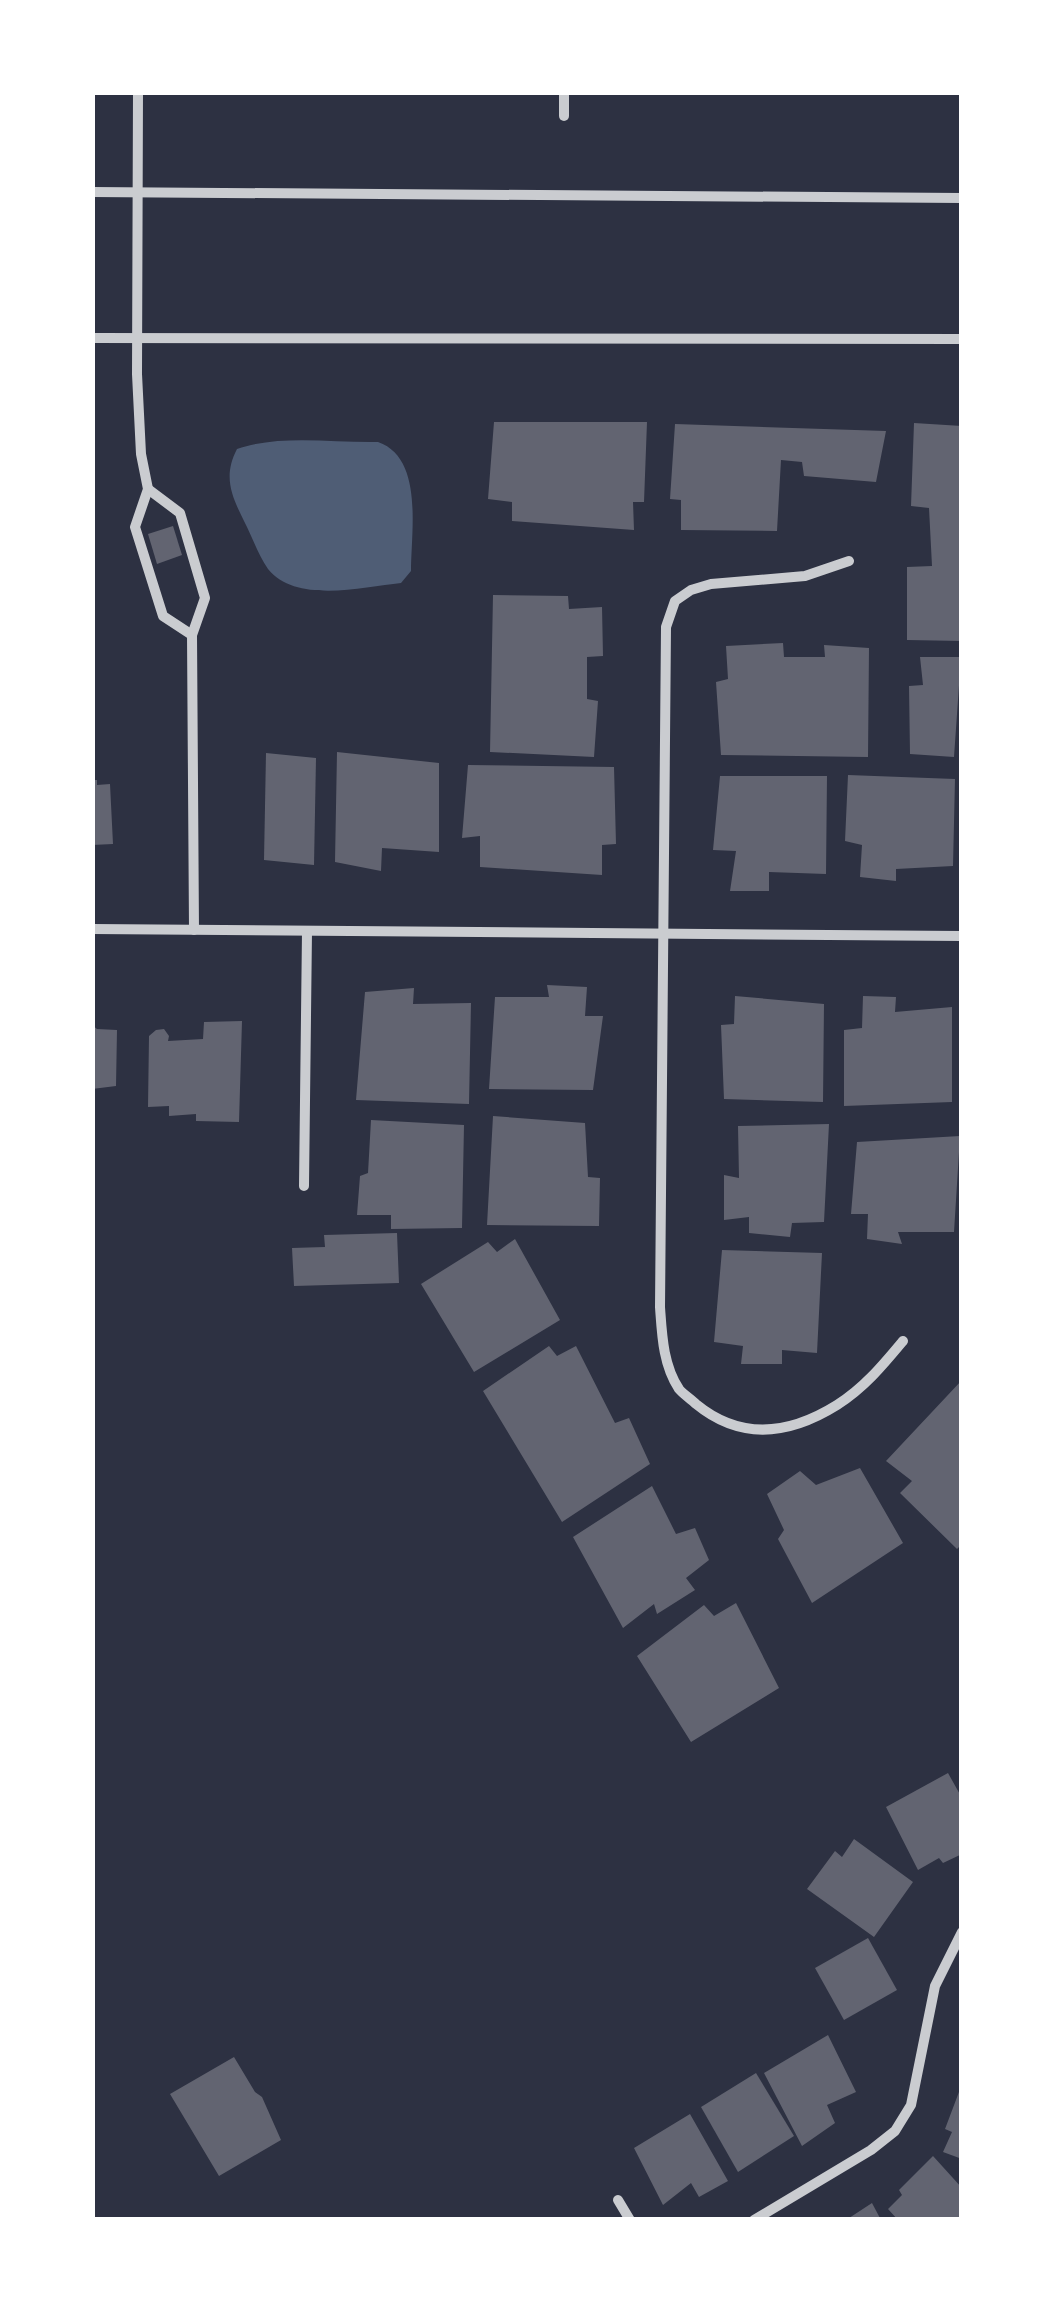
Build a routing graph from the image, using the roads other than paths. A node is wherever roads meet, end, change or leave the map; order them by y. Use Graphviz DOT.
graph roads {
  1 [pos="138,92"];
  2 [pos="564,92"];
  3 [pos="564,116"];
  4 [pos="92,192"];
  5 [pos="138,192"];
  6 [pos="962,198"];
  7 [pos="92,338"];
  8 [pos="136,338"];
  9 [pos="962,338"];
  10 [pos="148,489"];
  11 [pos="849,562"];
  12 [pos="192,635"];
  13 [pos="92,930"];
  14 [pos="194,930"];
  15 [pos="306,931"];
  16 [pos="660,936"];
  17 [pos="962,936"];
  18 [pos="304,1186"];
  19 [pos="903,1342"];
  20 [pos="962,1932"];
  21 [pos="618,2200"];
  22 [pos="630,2220"];
  23 [pos="754,2220"];
  1 -- 5 [label="street"];
  2 -- 3 [label="street"];
  4 -- 5 [label="street"];
  5 -- 6 [label="street"];
  5 -- 8 [label="street"];
  7 -- 8 [label="street"];
  8 -- 9 [label="street"];
  8 -- 10 [label="street"];
  10 -- 12 [label="street"];
  10 -- 12 [label="street"];
  11 -- 16 [label="street"];
  12 -- 14 [label="street"];
  13 -- 14 [label="street"];
  14 -- 15 [label="street"];
  15 -- 16 [label="street"];
  15 -- 18 [label="street"];
  16 -- 17 [label="street"];
  16 -- 19 [label="street"];
  20 -- 23 [label="street"];
  21 -- 22 [label="street"];
}
